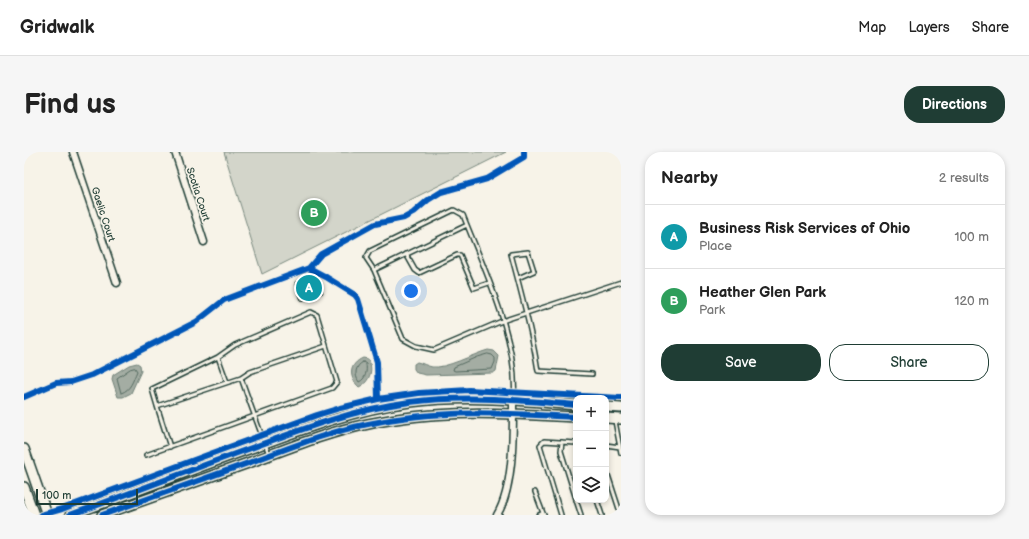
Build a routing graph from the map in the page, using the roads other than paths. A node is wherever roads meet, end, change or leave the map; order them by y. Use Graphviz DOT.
graph roads {
  1 [pos="73,152"];
  2 [pos="175,152"];
  3 [pos="467,225"];
  4 [pos="204,242"];
  5 [pos="406,254"];
  6 [pos="374,270"];
  7 [pos="518,278"];
  8 [pos="621,282"];
  9 [pos="117,283"];
  10 [pos="489,283"];
  11 [pos="526,314"];
  12 [pos="502,321"];
  13 [pos="326,346"];
  14 [pos="218,357"];
  15 [pos="592,374"];
  16 [pos="241,378"];
  17 [pos="227,382"];
  18 [pos="513,400"];
  19 [pos="573,405"];
  20 [pos="157,406"];
  21 [pos="609,407"];
  22 [pos="621,408"];
  23 [pos="513,413"];
  24 [pos="254,416"];
  25 [pos="573,417"];
  26 [pos="614,419"];
  27 [pos="562,442"];
  28 [pos="264,443"];
  29 [pos="573,443"];
  30 [pos="609,445"];
  31 [pos="620,446"];
  32 [pos="170,447"];
  33 [pos="24,449"];
  34 [pos="621,453"];
  35 [pos="146,456"];
  36 [pos="269,456"];
  37 [pos="609,478"];
  38 [pos="24,487"];
  39 [pos="573,489"];
  40 [pos="535,492"];
  41 [pos="577,503"];
  42 [pos="598,503"];
  43 [pos="544,514"];
  44 [pos="34,515"];
  45 [pos="47,515"];
  46 [pos="70,515"];
  47 [pos="102,515"];
  48 [pos="497,515"];
  49 [pos="539,515"];
  50 [pos="561,515"];
  51 [pos="581,515"];
  52 [pos="602,515"];
  53 [pos="621,515"];
  1 -- 9 [label="street, Gaelic Court"];
  2 -- 4 [label="street, Scotia Court"];
  3 -- 5 [label="lane"];
  3 -- 6 [label="lane"];
  3 -- 10 [label="lane"];
  5 -- 6 [label="lane"];
  5 -- 10 [label="lane"];
  6 -- 12 [label="lane"];
  7 -- 7 [label="lane"];
  7 -- 11 [label="lane"];
  8 -- 11 [label="lane"];
  10 -- 12 [label="lane"];
  11 -- 12 [label="lane"];
  11 -- 15 [label="lane"];
  12 -- 18 [label="lane"];
  13 -- 14 [label="lane"];
  13 -- 16 [label="lane"];
  13 -- 24 [label="lane"];
  14 -- 17 [label="lane"];
  14 -- 20 [label="lane"];
  16 -- 17 [label="lane"];
  16 -- 24 [label="lane"];
  17 -- 20 [label="lane"];
  18 -- 19 [label="main road"];
  18 -- 23 [label="street"];
  18 -- 28 [label="main road"];
  20 -- 32 [label="lane"];
  21 -- 22 [label="main road"];
  23 -- 25 [label="main road"];
  23 -- 36 [label="main road"];
  23 -- 48 [label="street"];
  24 -- 28 [label="lane"];
  24 -- 32 [label="lane"];
  26 -- 31 [label="lane"];
  27 -- 29 [label="lane"];
  27 -- 39 [label="lane"];
  27 -- 50 [label="lane"];
  28 -- 36 [label="lane"];
  28 -- 46 [label="main road"];
  30 -- 31 [label="lane"];
  31 -- 34 [label="lane"];
  32 -- 35 [label="lane"];
  33 -- 45 [label="main road"];
  36 -- 47 [label="main road"];
  37 -- 53 [label="lane"];
  38 -- 44 [label="main road"];
  40 -- 43 [label="lane"];
  41 -- 51 [label="lane"];
  42 -- 52 [label="lane"];
  43 -- 49 [label="lane"];
}
